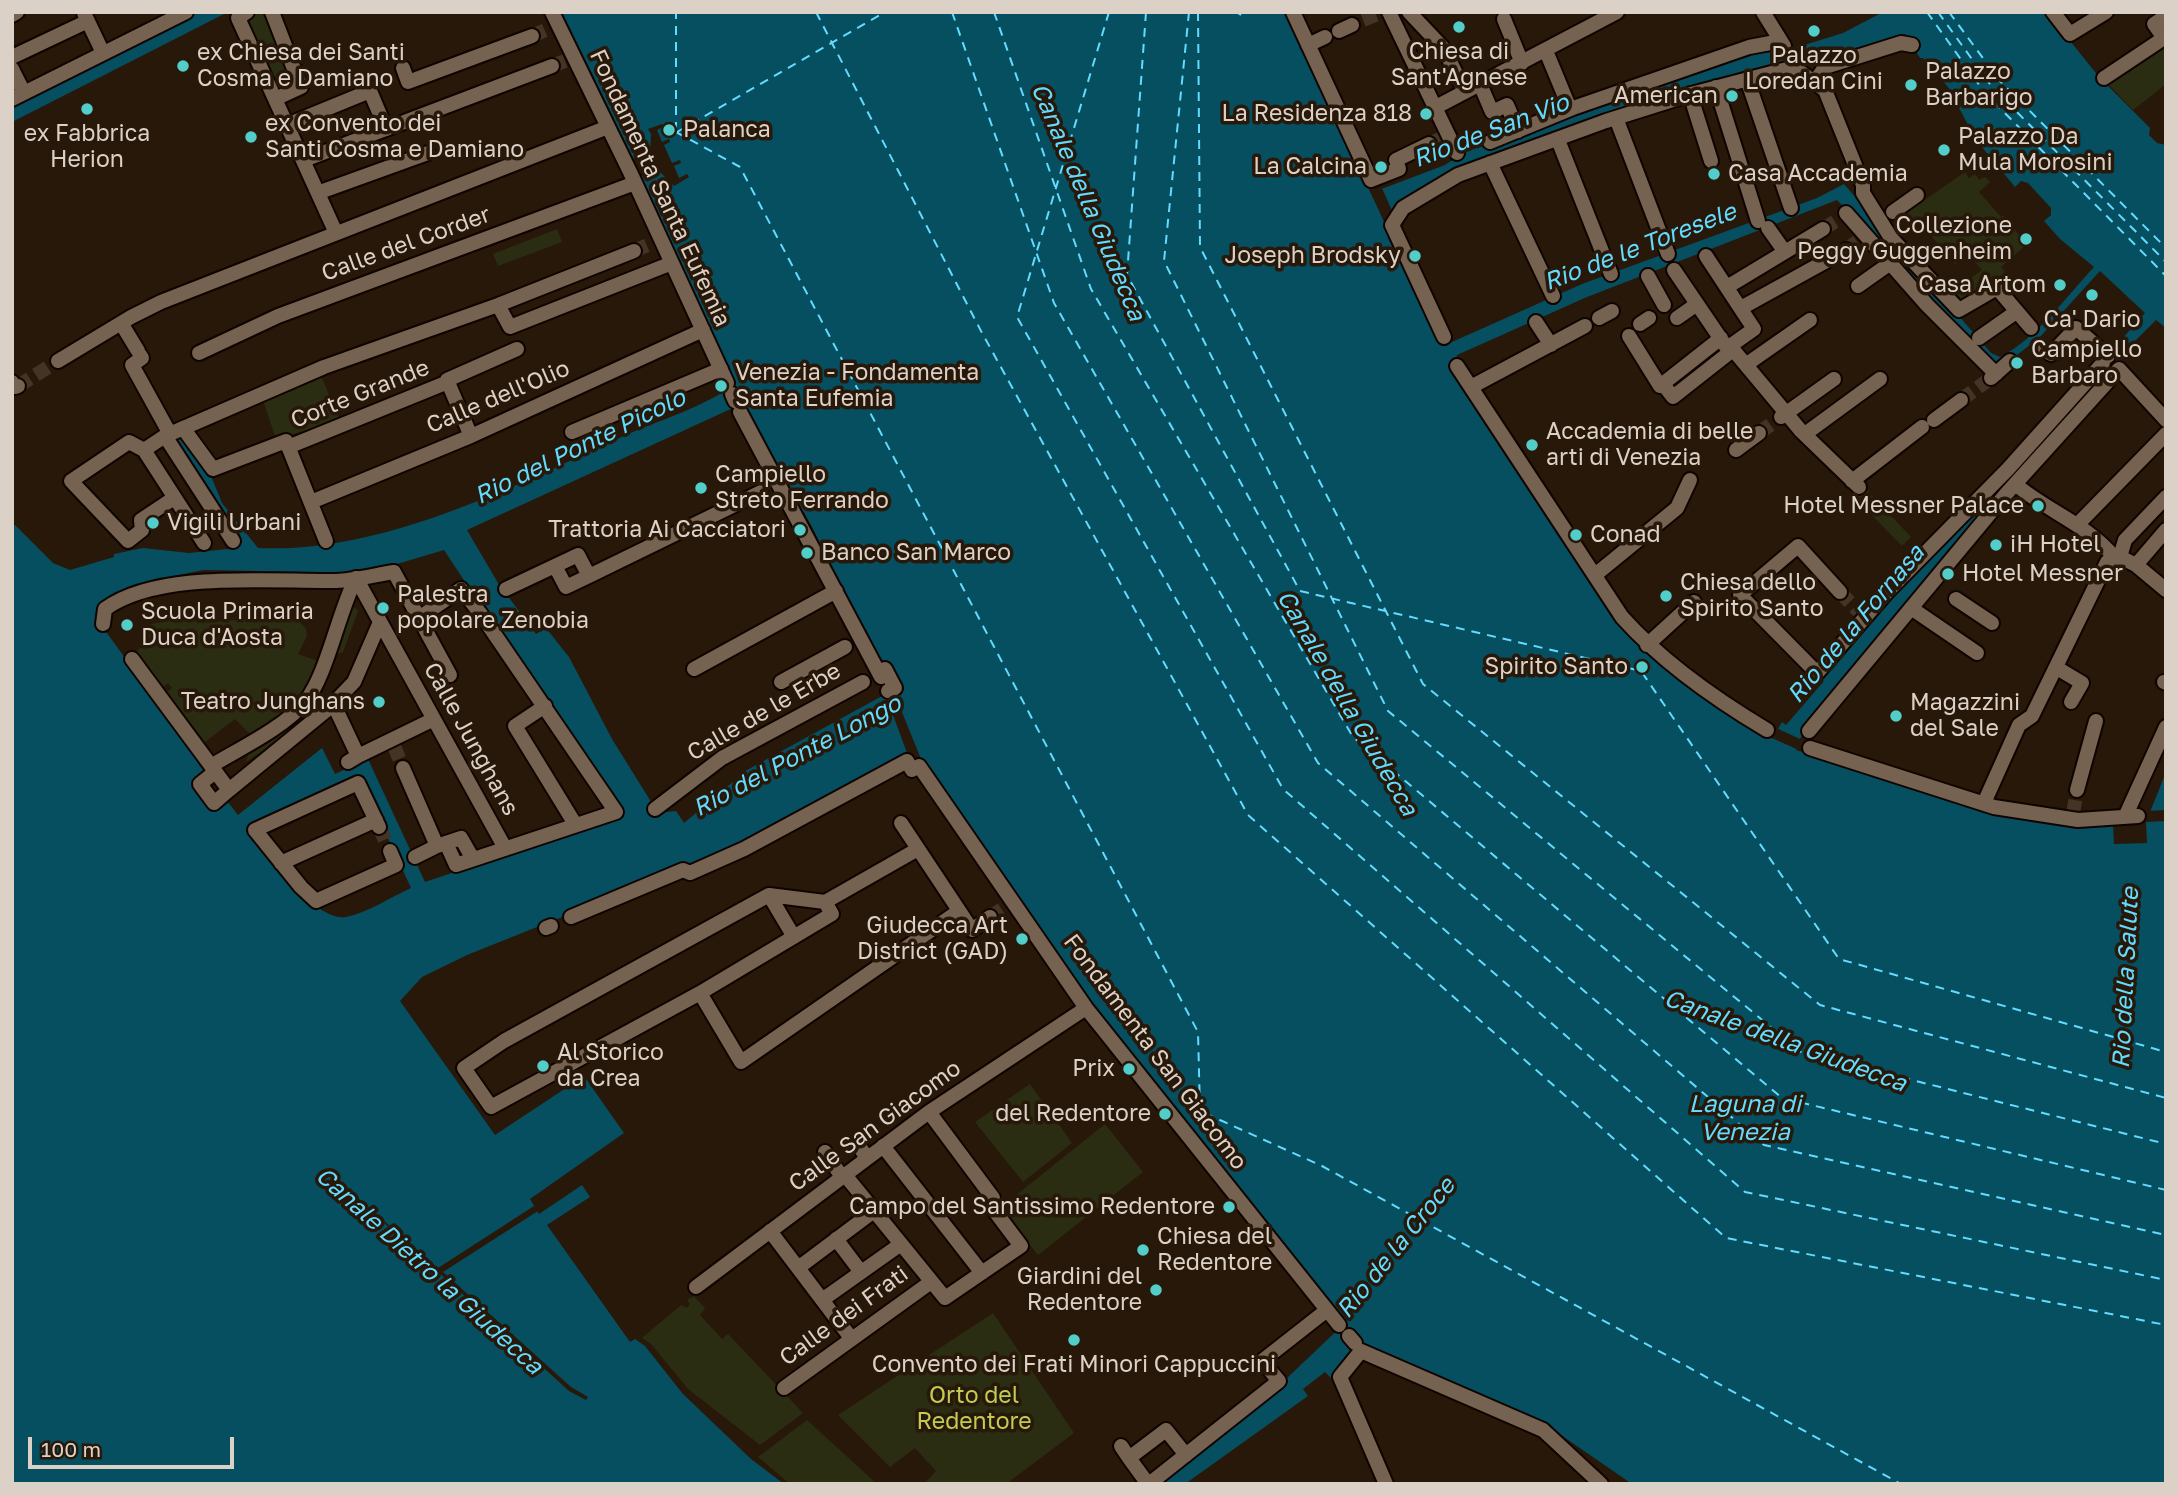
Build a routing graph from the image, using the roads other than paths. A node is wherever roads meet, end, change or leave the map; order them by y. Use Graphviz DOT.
graph roads {
  1 [pos="17,12"];
  2 [pos="186,12"];
  3 [pos="247,12"];
  4 [pos="272,12"];
  5 [pos="1293,12"];
  6 [pos="1409,12"];
  7 [pos="1617,12"];
  8 [pos="1763,12"];
  9 [pos="2053,12"];
  10 [pos="2106,12"];
  11 [pos="1383,13"];
  12 [pos="12,15"];
  13 [pos="86,16"];
  14 [pos="2166,16"];
  15 [pos="1504,19"];
  16 [pos="554,22"];
  17 [pos="532,36"];
  18 [pos="1325,37"];
  19 [pos="1308,45"];
  20 [pos="1912,46"];
  21 [pos="1546,51"];
  22 [pos="103,53"];
  23 [pos="12,57"];
  24 [pos="564,61"];
  25 [pos="1522,63"];
  26 [pos="403,68"];
  27 [pos="12,69"];
  28 [pos="2104,78"];
  29 [pos="1747,79"];
  30 [pos="1480,84"];
  31 [pos="1716,87"];
  32 [pos="1465,92"];
  33 [pos="1690,94"];
  34 [pos="1827,94"];
  35 [pos="18,96"];
  36 [pos="275,99"];
  37 [pos="1436,107"];
  38 [pos="1570,109"];
  39 [pos="1616,118"];
  40 [pos="293,123"];
  41 [pos="383,123"];
  42 [pos="608,127"];
  43 [pos="1518,131"];
  44 [pos="1558,140"];
  45 [pos="1489,142"];
  46 [pos="1429,144"];
  47 [pos="428,153"];
  48 [pos="1457,153"];
  49 [pos="304,160"];
  50 [pos="1711,161"];
  51 [pos="1490,163"];
  52 [pos="633,183"];
  53 [pos="320,192"];
  54 [pos="1917,195"];
  55 [pos="1791,208"];
  56 [pos="1846,213"];
  57 [pos="1885,217"];
  58 [pos="1824,229"];
  59 [pos="337,233"];
  60 [pos="1846,250"];
  61 [pos="634,251"];
  62 [pos="1785,252"];
  63 [pos="1668,254"];
  64 [pos="1706,256"];
  65 [pos="672,263"];
  66 [pos="1889,264"];
  67 [pos="1674,270"];
  68 [pos="1611,274"];
  69 [pos="1648,276"];
  70 [pos="1727,286"];
  71 [pos="1858,286"];
  72 [pos="1553,296"];
  73 [pos="499,304"];
  74 [pos="1697,304"];
  75 [pos="1664,305"];
  76 [pos="1741,308"];
  77 [pos="2017,312"];
  78 [pos="1677,318"];
  79 [pos="1810,320"];
  80 [pos="1536,322"];
  81 [pos="121,323"];
  82 [pos="1585,326"];
  83 [pos="2031,328"];
  84 [pos="703,330"];
  85 [pos="1629,336"];
  86 [pos="1444,337"];
  87 [pos="1979,338"];
  88 [pos="1728,344"];
  89 [pos="1551,345"];
  90 [pos="517,349"];
  91 [pos="2042,349"];
  92 [pos="200,353"];
  93 [pos="58,361"];
  94 [pos="2010,361"];
  95 [pos="1747,364"];
  96 [pos="1457,366"];
  97 [pos="1834,379"];
  98 [pos="1880,379"];
  99 [pos="448,382"];
  100 [pos="1471,387"];
  101 [pos="731,392"];
  102 [pos="1961,400"];
  103 [pos="1784,415"];
  104 [pos="2166,420"];
  105 [pos="572,432"];
  106 [pos="173,433"];
  107 [pos="1759,433"];
  108 [pos="470,434"];
  109 [pos="1805,434"];
  110 [pos="2166,435"];
  111 [pos="138,447"];
  112 [pos="288,447"];
  113 [pos="1737,450"];
  114 [pos="1690,480"];
  115 [pos="2015,484"];
  116 [pos="771,487"];
  117 [pos="2166,497"];
  118 [pos="174,498"];
  119 [pos="311,502"];
  120 [pos="2077,525"];
  121 [pos="2166,530"];
  122 [pos="233,541"];
  123 [pos="326,541"];
  124 [pos="204,543"];
  125 [pos="2114,559"];
  126 [pos="2136,565"];
  127 [pos="555,566"];
  128 [pos="1595,575"];
  129 [pos="589,576"];
  130 [pos="356,578"];
  131 [pos="506,589"];
  132 [pos="2166,590"];
  133 [pos="836,591"];
  134 [pos="1840,592"];
  135 [pos="1956,599"];
  136 [pos="1694,602"];
  137 [pos="1912,608"];
  138 [pos="419,618"];
  139 [pos="380,622"];
  140 [pos="1992,623"];
  141 [pos="103,624"];
  142 [pos="1647,645"];
  143 [pos="845,647"];
  144 [pos="1977,653"];
  145 [pos="132,659"];
  146 [pos="2057,668"];
  147 [pos="694,669"];
  148 [pos="450,675"];
  149 [pos="875,676"];
  150 [pos="781,682"];
  151 [pos="888,691"];
  152 [pos="2071,702"];
  153 [pos="334,705"];
  154 [pos="545,706"];
  155 [pos="434,719"];
  156 [pos="2096,721"];
  157 [pos="2166,727"];
  158 [pos="1767,730"];
  159 [pos="1809,732"];
  160 [pos="1810,748"];
  161 [pos="213,769"];
  162 [pos="407,773"];
  163 [pos="2077,790"];
  164 [pos="1984,803"];
  165 [pos="656,809"];
  166 [pos="901,823"];
  167 [pos="575,824"];
  168 [pos="442,844"];
  169 [pos="505,848"];
  170 [pos="918,849"];
  171 [pos="390,851"];
  172 [pos="415,857"];
  173 [pos="473,859"];
  174 [pos="281,863"];
  175 [pos="769,895"];
  176 [pos="825,902"];
  177 [pos="958,911"];
  178 [pos="571,917"];
  179 [pos="990,917"];
  180 [pos="794,937"];
  181 [pos="700,993"];
  182 [pos="1086,1008"];
  183 [pos="929,1112"];
  184 [pos="883,1146"];
  185 [pos="825,1153"];
  186 [pos="844,1176"];
  187 [pos="874,1211"];
  188 [pos="770,1231"];
  189 [pos="836,1239"];
  190 [pos="901,1244"];
  191 [pos="798,1268"];
  192 [pos="861,1272"];
  193 [pos="982,1273"];
  194 [pos="931,1282"];
  195 [pos="696,1287"];
  196 [pos="822,1300"];
  197 [pos="1327,1310"];
  198 [pos="851,1338"];
  199 [pos="1351,1339"];
  200 [pos="784,1388"];
  201 [pos="1186,1455"];
  202 [pos="1149,1484"];
  203 [pos="1386,1484"];
  204 [pos="1601,1484"];
  1 -- 12 [label="street"];
  2 -- 22 [label="street"];
  3 -- 36 [label="street"];
  4 -- 36 [label="street"];
  5 -- 19 [label="street"];
  6 -- 32 [label="street"];
  7 -- 21 [label="street"];
  8 -- 38 [label="street"];
  9 -- 10 [label="street"];
  11 -- 37 [label="street"];
  13 -- 22 [label="street"];
  13 -- 23 [label="street"];
  14 -- 28 [label="street"];
  15 -- 25 [label="street"];
  16 -- 24 [label="street, Fondamenta Santa Eufemia"];
  17 -- 26 [label="street"];
  18 -- 19 [label="street"];
  19 -- 46 [label="street"];
  20 -- 34 [label="street"];
  21 -- 25 [label="street"];
  21 -- 38 [label="street"];
  22 -- 35 [label="street"];
  24 -- 41 [label="street"];
  24 -- 42 [label="street, Fondamenta Santa Eufemia"];
  25 -- 30 [label="street"];
  27 -- 35 [label="street"];
  29 -- 31 [label="street"];
  29 -- 34 [label="street"];
  29 -- 55 [label="street"];
  30 -- 32 [label="street"];
  30 -- 43 [label="street"];
  31 -- 33 [label="street"];
  31 -- 62 [label="street"];
  32 -- 37 [label="street"];
  33 -- 39 [label="street"];
  33 -- 50 [label="street"];
  34 -- 57 [label="street"];
  36 -- 40 [label="street"];
  37 -- 48 [label="street"];
  38 -- 43 [label="street"];
  39 -- 44 [label="street"];
  39 -- 63 [label="street"];
  40 -- 41 [label="street"];
  40 -- 49 [label="street"];
  41 -- 49 [label="street"];
  42 -- 52 [label="street, Fondamenta Santa Eufemia"];
  42 -- 59 [label="street"];
  43 -- 45 [label="street"];
  44 -- 51 [label="street"];
  44 -- 68 [label="street"];
  47 -- 53 [label="street"];
  49 -- 53 [label="street"];
  51 -- 72 [label="street"];
  51 -- 86 [label="street"];
  52 -- 65 [label="street, Fondamenta Santa Eufemia"];
  52 -- 92 [label="street, Calle del Corder"];
  53 -- 59 [label="street"];
  54 -- 57 [label="street"];
  56 -- 66 [label="street"];
  57 -- 77 [label="street"];
  58 -- 62 [label="street"];
  59 -- 81 [label="street"];
  60 -- 76 [label="street"];
  61 -- 73 [label="street"];
  62 -- 70 [label="street"];
  64 -- 70 [label="street"];
  65 -- 73 [label="street"];
  65 -- 84 [label="street, Fondamenta Santa Eufemia"];
  66 -- 71 [label="street"];
  66 -- 94 [label="street"];
  67 -- 74 [label="street"];
  69 -- 75 [label="street"];
  70 -- 76 [label="street"];
  73 -- 106 [label="street"];
  74 -- 78 [label="street"];
  74 -- 88 [label="street"];
  76 -- 88 [label="street"];
  77 -- 83 [label="street"];
  77 -- 87 [label="street"];
  79 -- 95 [label="street"];
  80 -- 89 [label="street"];
  81 -- 93 [label="street"];
  81 -- 106 [label="street"];
  82 -- 89 [label="street"];
  84 -- 101 [label="street, Fondamenta Santa Eufemia"];
  84 -- 108 [label="street, Calle dell'Olio"];
  85 -- 88 [label="street"];
  88 -- 95 [label="street"];
  89 -- 100 [label="street"];
  90 -- 99 [label="street, Corte Grande"];
  91 -- 134 [label="street"];
  95 -- 103 [label="street"];
  96 -- 100 [label="street"];
  97 -- 103 [label="street"];
  98 -- 109 [label="street"];
  99 -- 108 [label="street"];
  99 -- 112 [label="street, Corte Grande"];
  100 -- 128 [label="street"];
  101 -- 105 [label="street"];
  101 -- 116 [label="street, Fondamenta Santa Eufemia"];
  102 -- 109 [label="street"];
  103 -- 109 [label="street"];
  104 -- 115 [label="street"];
  106 -- 111 [label="street"];
  106 -- 112 [label="street, Corte Grande"];
  106 -- 122 [label="street"];
  107 -- 113 [label="street"];
  108 -- 119 [label="street, Calle dell'Olio"];
  110 -- 120 [label="street"];
  111 -- 118 [label="street"];
  111 -- 118 [label="street"];
  112 -- 119 [label="street"];
  114 -- 128 [label="street"];
  115 -- 120 [label="street"];
  115 -- 137 [label="street"];
  116 -- 129 [label="street"];
  116 -- 133 [label="street, Fondamenta Santa Eufemia"];
  117 -- 125 [label="street"];
  118 -- 124 [label="street"];
  119 -- 123 [label="street"];
  120 -- 125 [label="street"];
  121 -- 126 [label="street"];
  125 -- 126 [label="street"];
  125 -- 146 [label="street"];
  126 -- 132 [label="street"];
  127 -- 129 [label="street"];
  127 -- 129 [label="street"];
  127 -- 131 [label="street"];
  128 -- 142 [label="street"];
  130 -- 138 [label="street"];
  130 -- 139 [label="street, Calle Junghans"];
  130 -- 141 [label="street"];
  130 -- 161 [label="street"];
  133 -- 147 [label="street"];
  133 -- 149 [label="street, Fondamenta Santa Eufemia"];
  135 -- 140 [label="street"];
  136 -- 142 [label="street"];
  137 -- 144 [label="street"];
  137 -- 159 [label="street"];
  138 -- 148 [label="street"];
  138 -- 154 [label="street"];
  139 -- 153 [label="street"];
  139 -- 155 [label="street, Calle Junghans"];
  142 -- 158 [label="street"];
  143 -- 150 [label="street"];
  145 -- 161 [label="street"];
  146 -- 152 [label="street"];
  146 -- 164 [label="street"];
  149 -- 151 [label="street, Fondamenta Santa Eufemia"];
  149 -- 165 [label="street, Calle de le Erbe"];
  153 -- 155 [label="street"];
  153 -- 161 [label="street"];
  154 -- 167 [label="street"];
  154 -- 167 [label="street"];
  155 -- 169 [label="street, Calle Junghans"];
  156 -- 163 [label="street"];
  157 -- 164 [label="street"];
  160 -- 164 [label="street"];
  162 -- 168 [label="street"];
  166 -- 170 [label="street"];
  167 -- 169 [label="street"];
  168 -- 172 [label="street"];
  168 -- 173 [label="street"];
  168 -- 173 [label="street"];
  169 -- 173 [label="street"];
  170 -- 176 [label="street"];
  170 -- 177 [label="street"];
  171 -- 174 [label="street"];
  174 -- 174 [label="street"];
  175 -- 176 [label="street"];
  175 -- 180 [label="street"];
  175 -- 181 [label="street"];
  176 -- 180 [label="street"];
  177 -- 179 [label="street"];
  177 -- 181 [label="street"];
  178 -- 182 [label="street, Fondamenta San Giacomo"];
  180 -- 181 [label="street"];
  182 -- 183 [label="street, Calle San Giacomo"];
  182 -- 197 [label="street, Fondamenta San Giacomo"];
  183 -- 184 [label="street, Calle San Giacomo"];
  183 -- 193 [label="street"];
  184 -- 186 [label="street, Calle San Giacomo"];
  184 -- 193 [label="street"];
  185 -- 186 [label="street"];
  186 -- 187 [label="street"];
  186 -- 188 [label="street, Calle San Giacomo"];
  187 -- 189 [label="street"];
  187 -- 190 [label="street"];
  188 -- 191 [label="street"];
  188 -- 195 [label="street, Calle San Giacomo"];
  189 -- 191 [label="street"];
  189 -- 192 [label="street"];
  190 -- 192 [label="street"];
  190 -- 194 [label="street"];
  191 -- 196 [label="street"];
  192 -- 196 [label="street"];
  193 -- 194 [label="street"];
  194 -- 198 [label="street, Calle dei Frati"];
  196 -- 198 [label="street"];
  197 -- 199 [label="street, Fondamenta San Giacomo"];
  197 -- 201 [label="street"];
  198 -- 200 [label="street, Calle dei Frati"];
  199 -- 203 [label="street"];
  199 -- 204 [label="street"];
  201 -- 202 [label="street"];
  201 -- 202 [label="street"];
}
